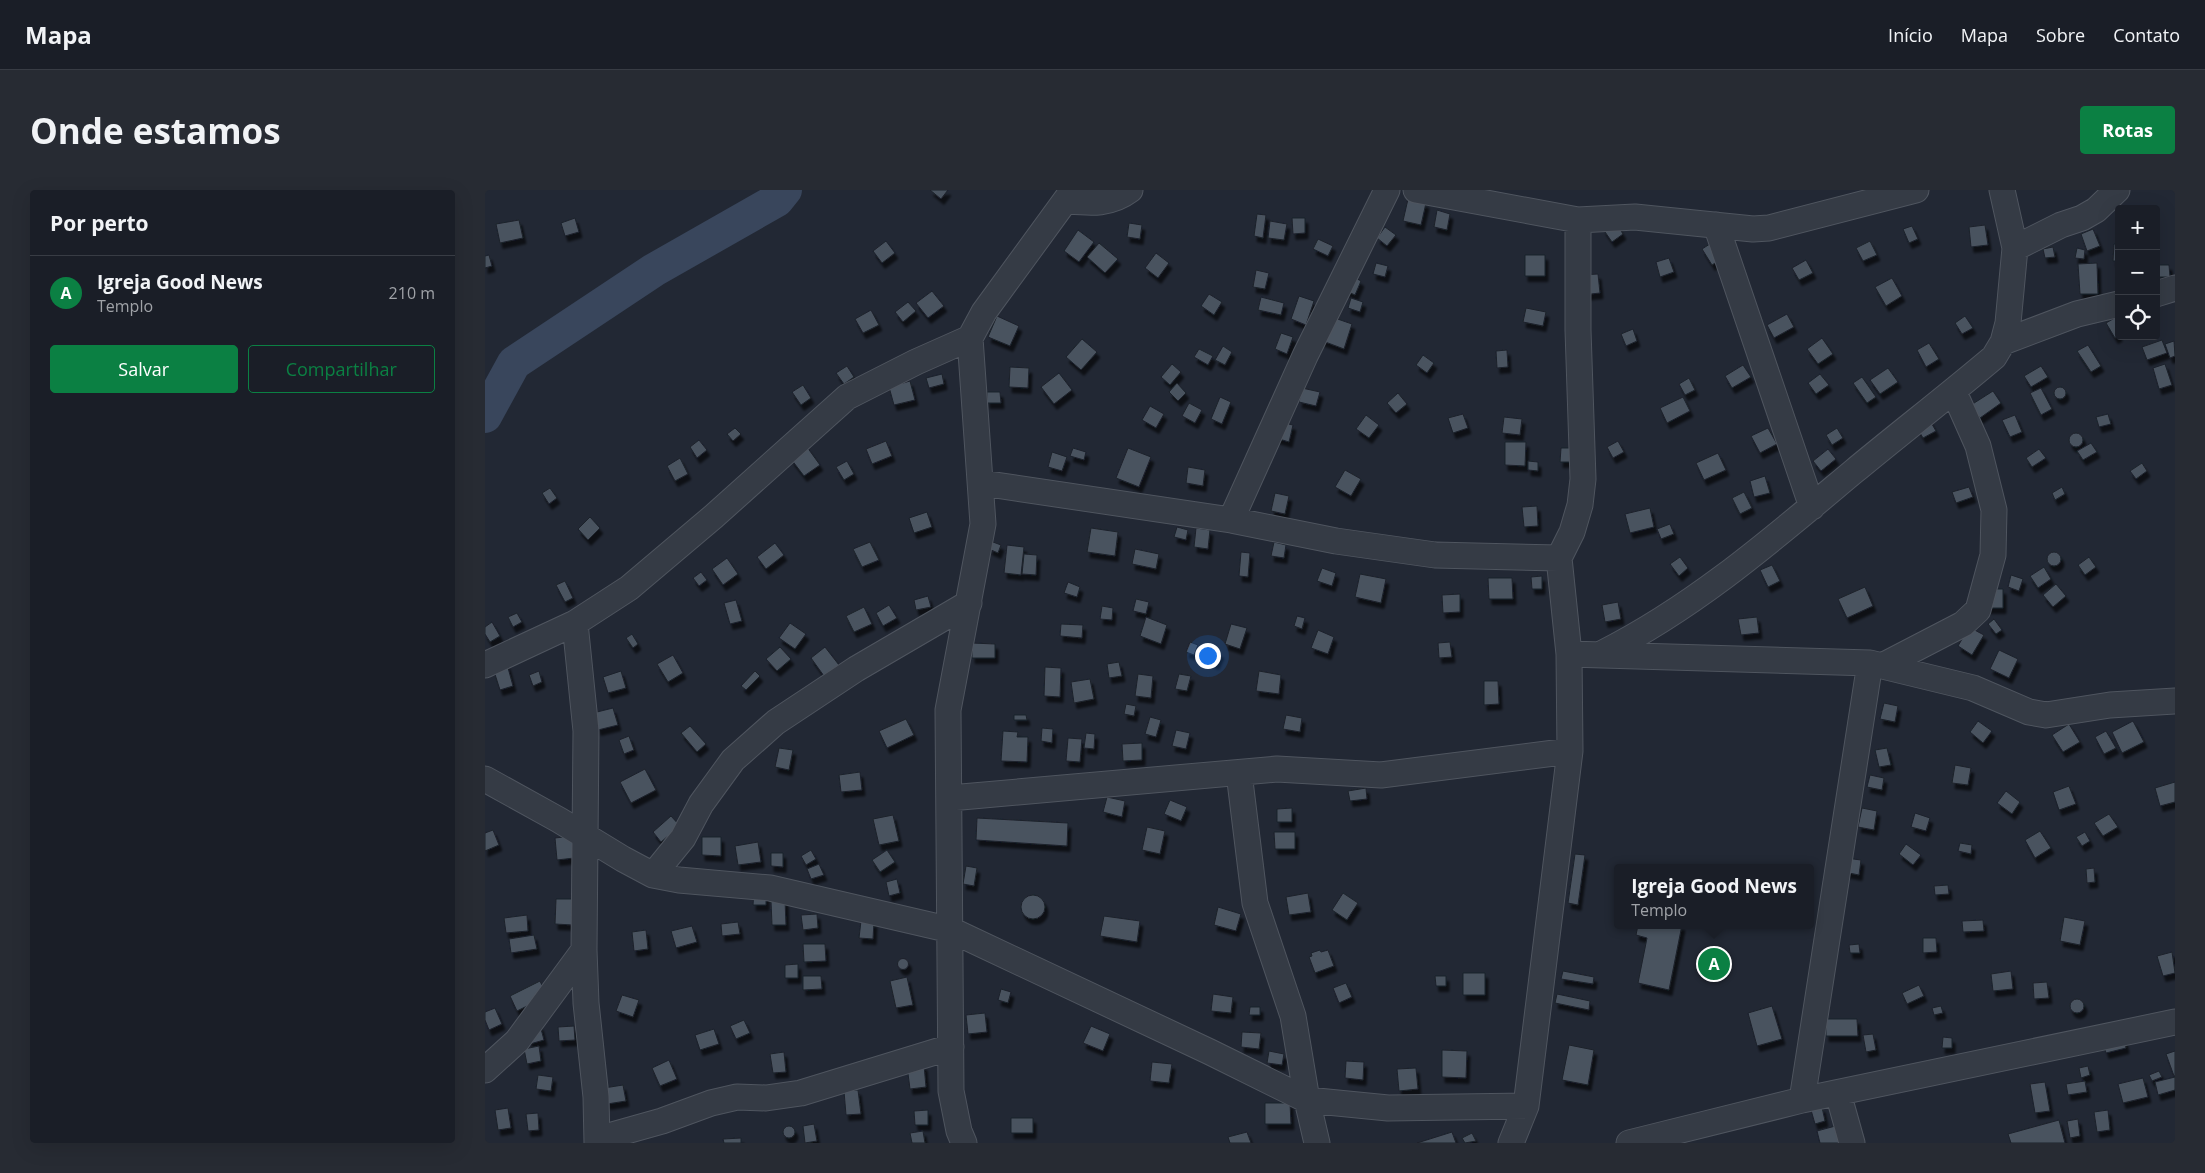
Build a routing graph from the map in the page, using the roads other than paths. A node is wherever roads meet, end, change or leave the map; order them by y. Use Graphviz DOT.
graph roads {
  1 [pos="1130,190"];
  2 [pos="1387,190"];
  3 [pos="1416,190"];
  4 [pos="1916,190"];
  5 [pos="2002,190"];
  6 [pos="2117,190"];
  7 [pos="1070,195"];
  8 [pos="1578,220"];
  9 [pos="1716,225"];
  10 [pos="2015,248"];
  11 [pos="2175,288"];
  12 [pos="2160,293"];
  13 [pos="2115,305"];
  14 [pos="970,338"];
  15 [pos="2003,342"];
  16 [pos="1954,392"];
  17 [pos="982,483"];
  18 [pos="1812,507"];
  19 [pos="1231,520"];
  20 [pos="1559,558"];
  21 [pos="969,603"];
  22 [pos="575,623"];
  23 [pos="1569,654"];
  24 [pos="1601,655"];
  25 [pos="1876,664"];
  26 [pos="485,666"];
  27 [pos="2175,701"];
  28 [pos="1570,752"];
  29 [pos="1239,773"];
  30 [pos="485,780"];
  31 [pos="951,798"];
  32 [pos="586,837"];
  33 [pos="653,875"];
  34 [pos="951,930"];
  35 [pos="584,950"];
  36 [pos="2174,1025"];
  37 [pos="951,1047"];
  38 [pos="485,1070"];
  39 [pos="1838,1093"];
  40 [pos="1307,1100"];
  41 [pos="1802,1100"];
  42 [pos="1526,1106"];
  43 [pos="598,1141"];
  44 [pos="964,1143"];
  45 [pos="1317,1143"];
  46 [pos="1511,1143"];
  47 [pos="1629,1143"];
  48 [pos="1852,1143"];
  1 -- 7 [label="street"];
  2 -- 19 [label="street"];
  3 -- 8 [label="street"];
  4 -- 9 [label="street"];
  5 -- 10 [label="street"];
  6 -- 10 [label="street"];
  7 -- 14 [label="street"];
  8 -- 9 [label="street"];
  8 -- 20 [label="street"];
  9 -- 18 [label="street"];
  10 -- 15 [label="street"];
  11 -- 12 [label="street"];
  13 -- 15 [label="street"];
  14 -- 17 [label="street"];
  14 -- 22 [label="street"];
  15 -- 16 [label="street"];
  16 -- 18 [label="street"];
  16 -- 25 [label="street"];
  17 -- 19 [label="street"];
  17 -- 21 [label="street"];
  18 -- 24 [label="street"];
  19 -- 20 [label="street"];
  20 -- 23 [label="street"];
  21 -- 31 [label="street"];
  21 -- 33 [label="street"];
  22 -- 26 [label="street"];
  22 -- 32 [label="street"];
  23 -- 24 [label="street"];
  23 -- 28 [label="street"];
  24 -- 25 [label="street"];
  25 -- 27 [label="street"];
  25 -- 41 [label="street"];
  28 -- 29 [label="street"];
  28 -- 42 [label="street"];
  29 -- 31 [label="street"];
  29 -- 40 [label="street"];
  30 -- 32 [label="street"];
  31 -- 34 [label="street"];
  32 -- 33 [label="street"];
  32 -- 35 [label="street"];
  33 -- 34 [label="street"];
  34 -- 37 [label="street"];
  34 -- 40 [label="street"];
  35 -- 38 [label="street"];
  35 -- 43 [label="street"];
  36 -- 39 [label="street"];
  37 -- 43 [label="street"];
  37 -- 44 [label="street"];
  39 -- 41 [label="street"];
  39 -- 48 [label="street"];
  40 -- 42 [label="street"];
  40 -- 45 [label="street"];
  41 -- 47 [label="street"];
  42 -- 46 [label="street"];
}
